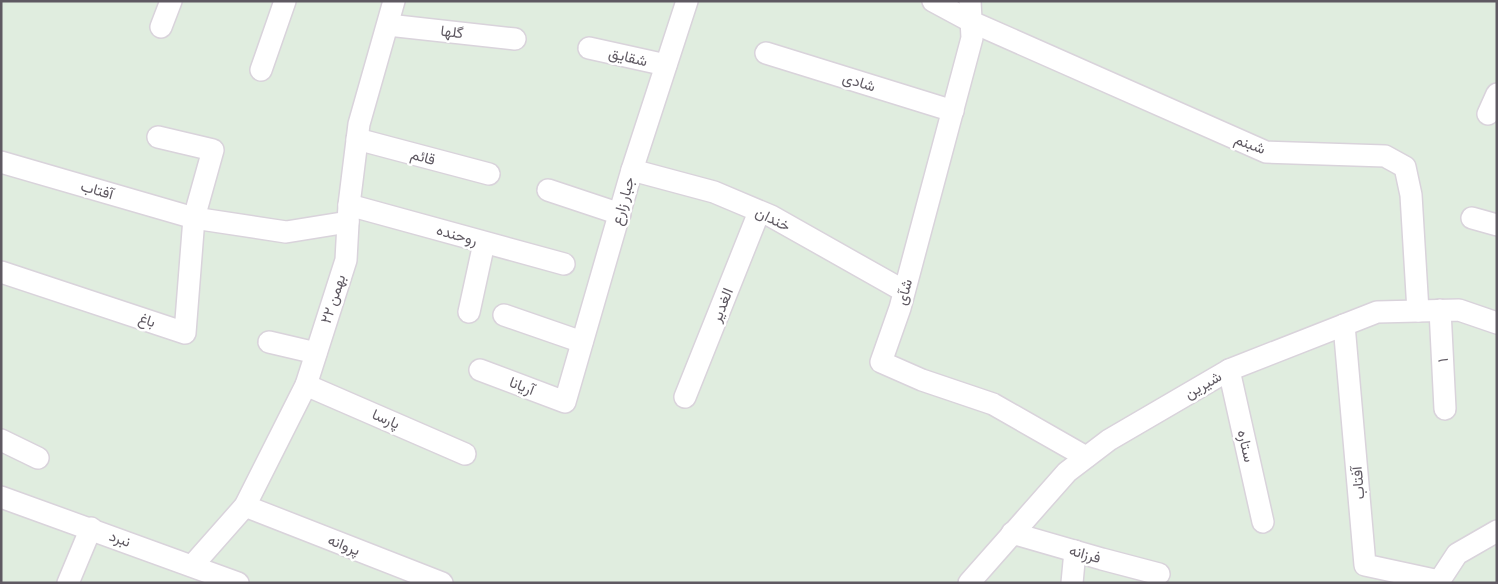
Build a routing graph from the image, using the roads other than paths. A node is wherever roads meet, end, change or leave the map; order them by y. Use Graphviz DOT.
graph roads {
  1 [pos="171,1"];
  2 [pos="285,1"];
  3 [pos="394,1"];
  4 [pos="687,1"];
  5 [pos="933,1"];
  6 [pos="971,12"];
  7 [pos="388,25"];
  8 [pos="161,27"];
  9 [pos="515,39"];
  10 [pos="589,48"];
  11 [pos="766,53"];
  12 [pos="666,66"];
  13 [pos="261,70"];
  14 [pos="1497,94"];
  15 [pos="953,111"];
  16 [pos="1488,114"];
  17 [pos="158,137"];
  18 [pos="357,139"];
  19 [pos="1,162"];
  20 [pos="632,170"];
  21 [pos="489,174"];
  22 [pos="548,190"];
  23 [pos="759,212"];
  24 [pos="349,214"];
  25 [pos="620,214"];
  26 [pos="194,218"];
  27 [pos="1472,218"];
  28 [pos="1497,226"];
  29 [pos="484,243"];
  30 [pos="564,264"];
  31 [pos="1,272"];
  32 [pos="904,290"];
  33 [pos="1440,310"];
  34 [pos="1418,311"];
  35 [pos="469,312"];
  36 [pos="504,315"];
  37 [pos="1497,323"];
  38 [pos="1344,325"];
  39 [pos="269,342"];
  40 [pos="582,342"];
  41 [pos="316,353"];
  42 [pos="480,370"];
  43 [pos="1229,370"];
  44 [pos="306,385"];
  45 [pos="684,398"];
  46 [pos="565,402"];
  47 [pos="1445,409"];
  48 [pos="1,440"];
  49 [pos="465,454"];
  50 [pos="1086,457"];
  51 [pos="38,458"];
  52 [pos="1,497"];
  53 [pos="245,506"];
  54 [pos="1264,522"];
  55 [pos="91,528"];
  56 [pos="1497,531"];
  57 [pos="1012,532"];
  58 [pos="1075,551"];
  59 [pos="192,566"];
  60 [pos="1159,574"];
  61 [pos="1438,582"];
  62 [pos="68,583"];
  63 [pos="238,583"];
  64 [pos="442,583"];
  65 [pos="969,583"];
  66 [pos="1072,583"];
  1 -- 8 [label="street"];
  2 -- 13 [label="street"];
  3 -- 7 [label="street, ۲۲ بهمن"];
  4 -- 12 [label="street, جبار زارع"];
  5 -- 6 [label="street"];
  6 -- 15 [label="street, شآی"];
  6 -- 34 [label="street, شبنم"];
  7 -- 9 [label="street, گلها"];
  7 -- 18 [label="street, ۲۲ بهمن"];
  10 -- 12 [label="street, شقایق"];
  11 -- 15 [label="street, شادی"];
  12 -- 20 [label="street, جبار زارع"];
  14 -- 16 [label="street"];
  15 -- 32 [label="street, شآی"];
  17 -- 26 [label="street"];
  18 -- 21 [label="street, قائم"];
  18 -- 24 [label="street, ۲۲ بهمن"];
  19 -- 26 [label="street, آفتاب"];
  20 -- 23 [label="street, خندان"];
  20 -- 25 [label="street, جبار زارع"];
  22 -- 25 [label="street"];
  23 -- 32 [label="street, خندان"];
  23 -- 45 [label="street, الغدیر"];
  24 -- 26 [label="street, آفتاب"];
  24 -- 29 [label="street, روحنده"];
  24 -- 41 [label="street, ۲۲ بهمن"];
  25 -- 40 [label="street, جبار زارع"];
  26 -- 31 [label="street, باغ"];
  27 -- 28 [label="street"];
  29 -- 30 [label="street, روحنده"];
  29 -- 35 [label="street"];
  32 -- 50 [label="street, شآی"];
  33 -- 34 [label="street, شیرین"];
  33 -- 37 [label="street, شیرین"];
  33 -- 47 [label="street, ۱"];
  34 -- 38 [label="street, شیرین"];
  36 -- 40 [label="street"];
  38 -- 43 [label="street, شیرین"];
  38 -- 61 [label="street, آفتاب"];
  39 -- 41 [label="street"];
  40 -- 46 [label="street, جبار زارع"];
  41 -- 44 [label="street, ۲۲ بهمن"];
  42 -- 46 [label="street, آریانا"];
  43 -- 50 [label="street, شیرین"];
  43 -- 54 [label="street, ستاره"];
  44 -- 49 [label="street, پارسا"];
  44 -- 53 [label="street, ۲۲ بهمن"];
  48 -- 51 [label="street"];
  50 -- 57 [label="street, شیرین"];
  52 -- 55 [label="street, نبرد"];
  53 -- 59 [label="street, ۲۲ بهمن"];
  53 -- 64 [label="street, پروانه"];
  55 -- 59 [label="street, نبرد"];
  55 -- 62 [label="street"];
  56 -- 61 [label="street"];
  57 -- 58 [label="street, فرزانه"];
  57 -- 65 [label="street, شیرین"];
  58 -- 60 [label="street, فرزانه"];
  58 -- 66 [label="street"];
  59 -- 63 [label="street, نبرد"];
}
